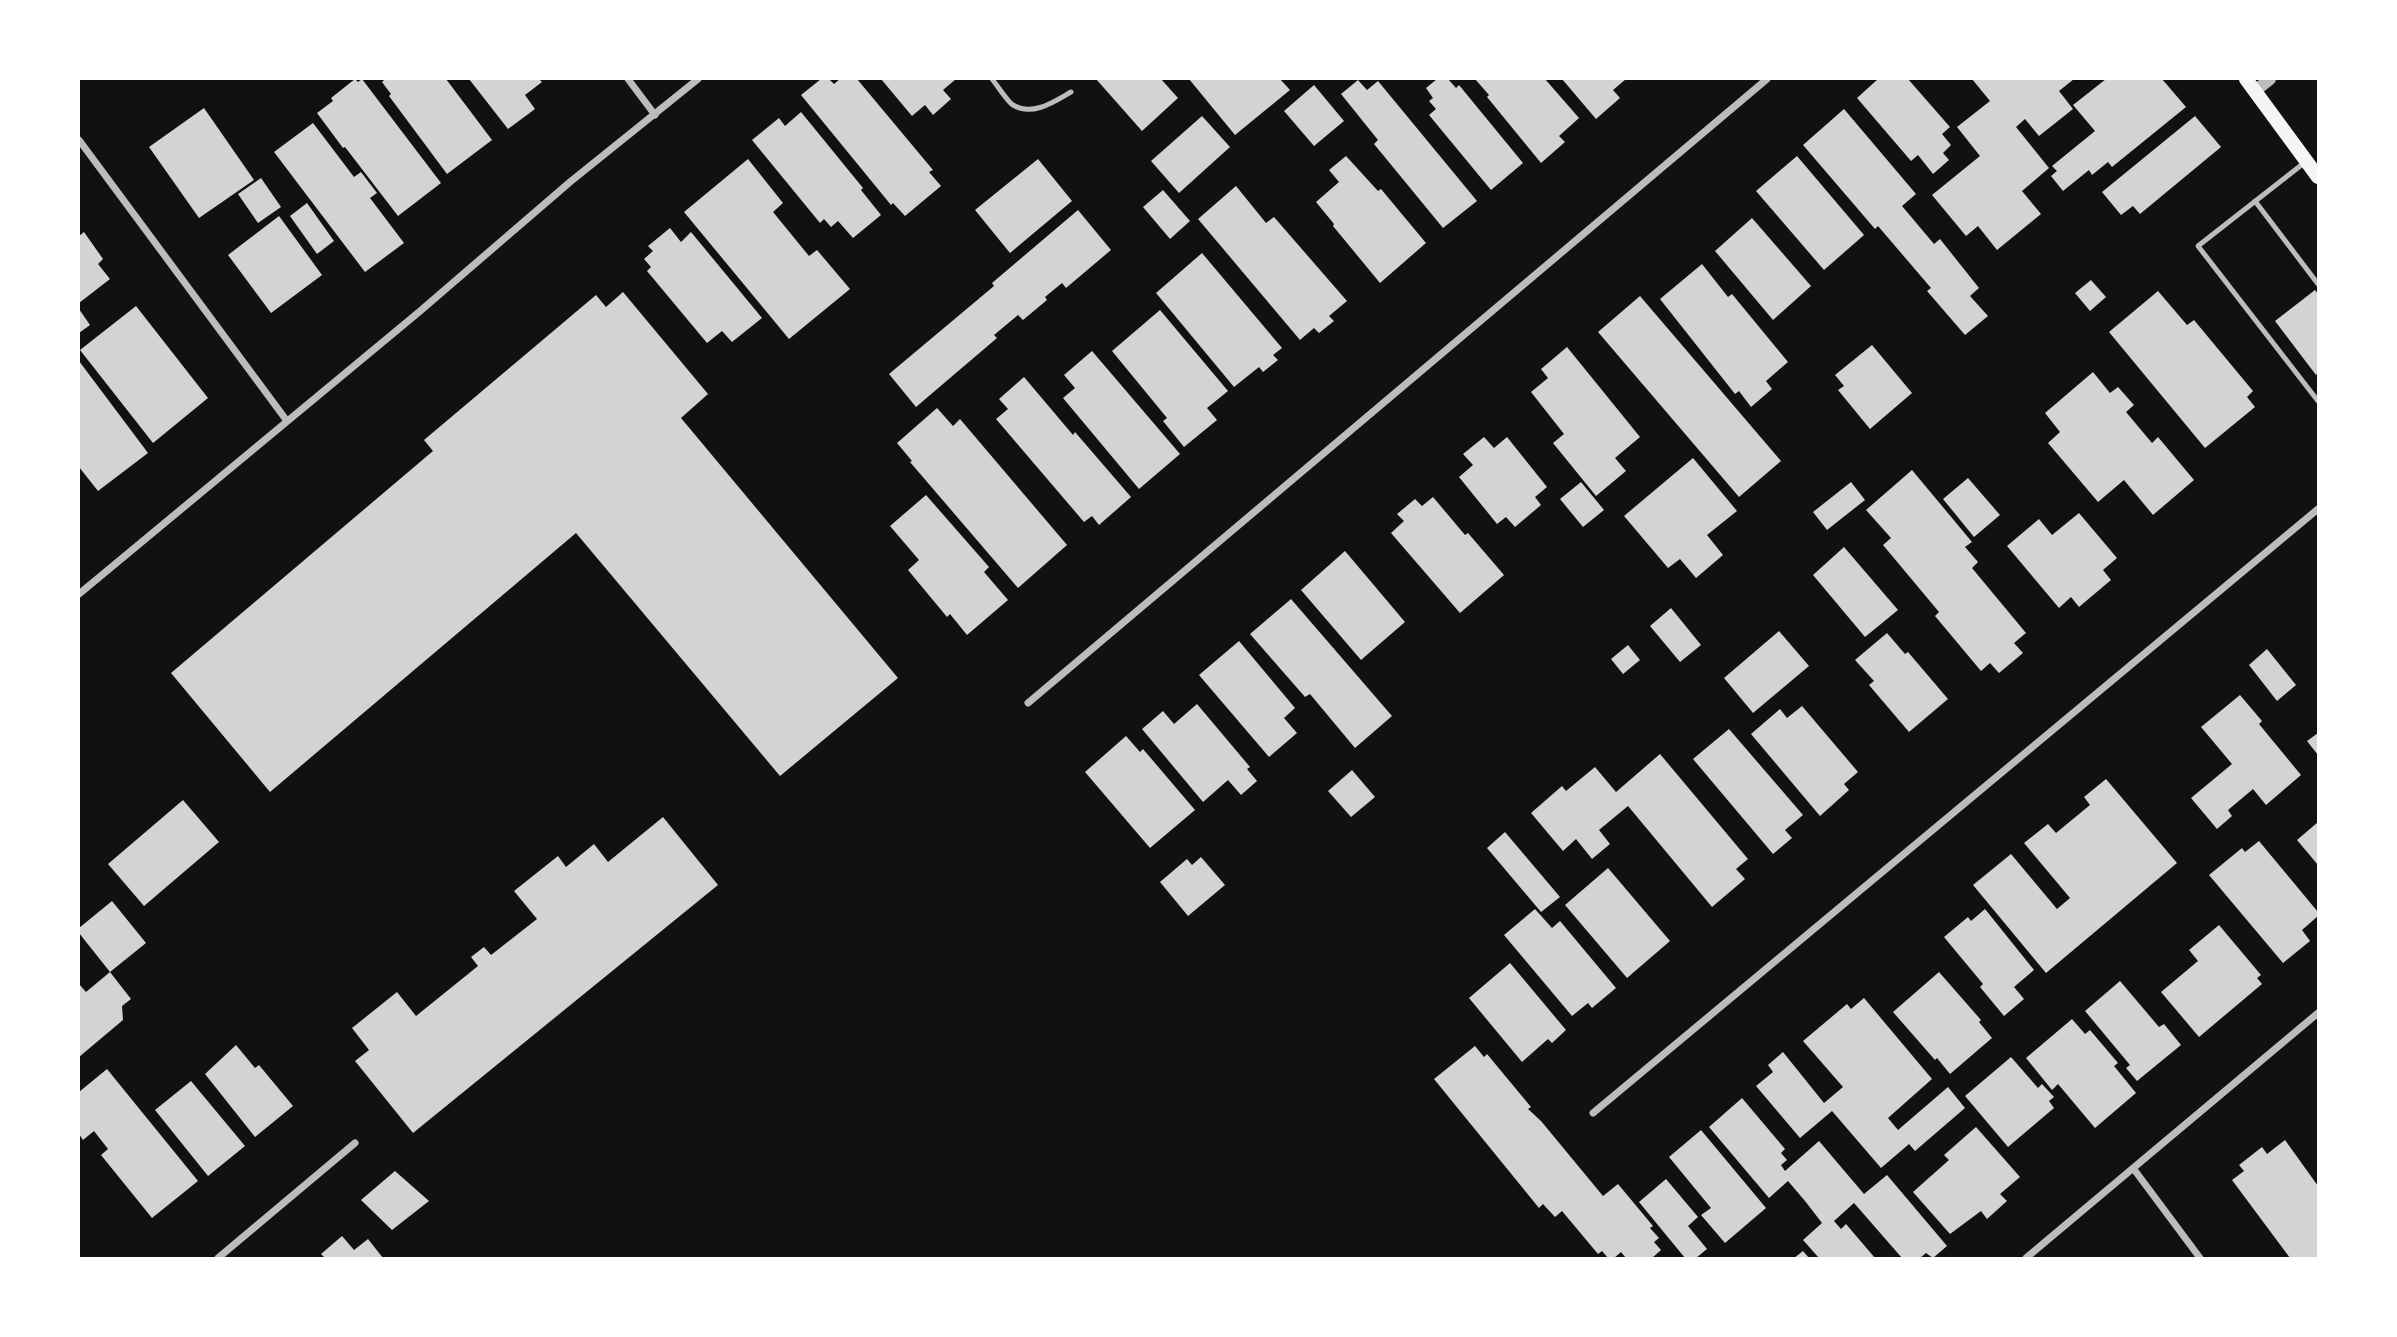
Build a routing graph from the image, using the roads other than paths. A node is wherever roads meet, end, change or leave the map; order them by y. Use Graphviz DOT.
graph roads {
  1 [pos="628,79"];
  2 [pos="698,79"];
  3 [pos="992,79"];
  4 [pos="1767,79"];
  5 [pos="2246,79"];
  6 [pos="2270,79"];
  7 [pos="2256,91"];
  8 [pos="1071,92"];
  9 [pos="655,115"];
  10 [pos="79,140"];
  11 [pos="2306,161"];
  12 [pos="2318,177"];
  13 [pos="2256,201"];
  14 [pos="2318,285"];
  15 [pos="2318,401"];
  16 [pos="286,421"];
  17 [pos="2318,509"];
  18 [pos="79,594"];
  19 [pos="1028,703"];
  20 [pos="2318,1013"];
  21 [pos="1593,1113"];
  22 [pos="355,1143"];
  23 [pos="2133,1168"];
  24 [pos="218,1258"];
  25 [pos="2026,1258"];
  26 [pos="2200,1258"];
  1 -- 9 [label="street"];
  2 -- 9 [label="street"];
  3 -- 8 [label="lane"];
  4 -- 19 [label="street"];
  5 -- 7 [label="main road"];
  6 -- 7 [label="street"];
  7 -- 11 [label="main road"];
  9 -- 16 [label="street"];
  10 -- 16 [label="street"];
  11 -- 12 [label="main road"];
  11 -- 13 [label="lane"];
  13 -- 14 [label="lane"];
  13 -- 15 [label="lane"];
  16 -- 18 [label="street"];
  17 -- 21 [label="street"];
  20 -- 23 [label="street"];
  22 -- 24 [label="street"];
  23 -- 25 [label="street"];
  23 -- 26 [label="street"];
}
